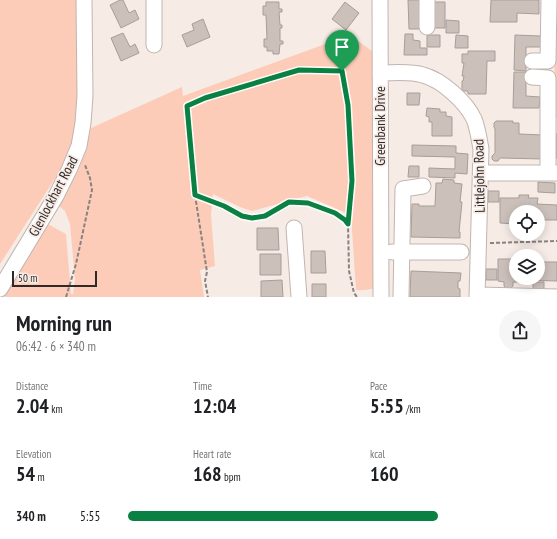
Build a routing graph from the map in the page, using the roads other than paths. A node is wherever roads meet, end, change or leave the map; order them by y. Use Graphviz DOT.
graph roads {
  1 [pos="84,0"];
  2 [pos="154,0"];
  3 [pos="380,0"];
  4 [pos="427,0"];
  5 [pos="548,0"];
  6 [pos="427,27"];
  7 [pos="154,46"];
  8 [pos="532,61"];
  9 [pos="380,73"];
  10 [pos="532,77"];
  11 [pos="481,173"];
  12 [pos="553,173"];
  13 [pos="423,186"];
  14 [pos="294,228"];
  15 [pos="381,252"];
  16 [pos="401,252"];
  17 [pos="461,252"];
  18 [pos="0,289"];
  19 [pos="477,296"];
  20 [pos="299,297"];
  21 [pos="381,297"];
  22 [pos="401,297"];
  23 [pos="557,297"];
  1 -- 18 [label="street, Glenlockhart Road"];
  2 -- 7 [label="street"];
  3 -- 9 [label="street, Greenbank Drive"];
  4 -- 6 [label="street"];
  5 -- 8 [label="street"];
  9 -- 11 [label="street, Littlejohn Road"];
  9 -- 15 [label="street, Greenbank Drive"];
  10 -- 12 [label="street"];
  11 -- 12 [label="street"];
  11 -- 19 [label="street, Littlejohn Road"];
  13 -- 16 [label="street"];
  14 -- 20 [label="street"];
  15 -- 16 [label="street"];
  15 -- 21 [label="street, Greenbank Drive"];
  16 -- 17 [label="street"];
  16 -- 22 [label="street"];
  19 -- 23 [label="street"];
}
